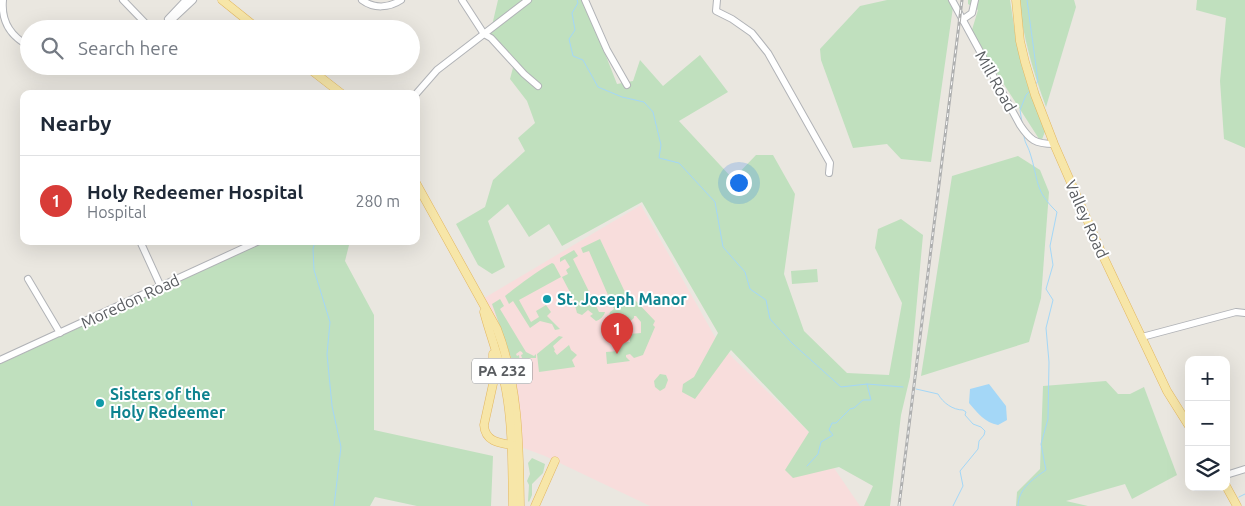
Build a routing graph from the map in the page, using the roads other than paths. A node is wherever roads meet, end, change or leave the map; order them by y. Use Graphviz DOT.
graph roads {
  1 [pos="3,0"];
  2 [pos="123,0"];
  3 [pos="186,0"];
  4 [pos="194,0"];
  5 [pos="222,0"];
  6 [pos="362,0"];
  7 [pos="400,0"];
  8 [pos="462,0"];
  9 [pos="528,0"];
  10 [pos="585,0"];
  11 [pos="717,0"];
  12 [pos="952,0"];
  13 [pos="975,0"];
  14 [pos="1016,0"];
  15 [pos="142,20"];
  16 [pos="169,20"];
  17 [pos="171,20"];
  18 [pos="247,20"];
  19 [pos="962,20"];
  20 [pos="484,34"];
  21 [pos="20,40"];
  22 [pos="318,75"];
  23 [pos="627,85"];
  24 [pos="538,86"];
  25 [pos="337,90"];
  26 [pos="420,90"];
  27 [pos="1054,144"];
  28 [pos="829,173"];
  29 [pos="420,190"];
  30 [pos="142,245"];
  31 [pos="251,245"];
  32 [pos="28,279"];
  33 [pos="161,287"];
  34 [pos="481,300"];
  35 [pos="1245,313"];
  36 [pos="60,333"];
  37 [pos="489,333"];
  38 [pos="1142,337"];
  39 [pos="0,360"];
  40 [pos="1185,420"];
  41 [pos="512,445"];
  42 [pos="555,461"];
  43 [pos="1245,469"];
  44 [pos="1230,474"];
  45 [pos="1229,491"];
  46 [pos="513,506"];
  47 [pos="520,506"];
  48 [pos="535,506"];
  49 [pos="1237,506"];
  1 -- 21 [label="street"];
  2 -- 15 [label="street"];
  3 -- 16 [label="street"];
  4 -- 17 [label="street"];
  5 -- 18 [label="main road"];
  6 -- 7 [label="street"];
  8 -- 20 [label="street"];
  9 -- 20 [label="street"];
  10 -- 23 [label="street"];
  11 -- 28 [label="street"];
  12 -- 19 [label="street, Mill Road"];
  13 -- 19 [label="street"];
  14 -- 27 [label="main road, Valley Road"];
  19 -- 27 [label="street, Mill Road"];
  20 -- 24 [label="street"];
  20 -- 26 [label="street"];
  22 -- 25 [label="main road"];
  27 -- 38 [label="main road, Valley Road"];
  29 -- 34 [label="main road, PA 232"];
  30 -- 33 [label="street"];
  31 -- 33 [label="street, Moredon Road"];
  32 -- 36 [label="street"];
  33 -- 36 [label="street, Moredon Road"];
  34 -- 37 [label="main road, PA 232"];
  34 -- 47 [label="main road, PA 232"];
  35 -- 38 [label="street"];
  36 -- 39 [label="street, Moredon Road"];
  37 -- 41 [label="main road, PA 232"];
  37 -- 41 [label="main road"];
  38 -- 40 [label="main road, Valley Road"];
  41 -- 46 [label="main road, PA 232"];
  42 -- 48 [label="main road"];
  43 -- 44 [label="street"];
  45 -- 49 [label="main road"];
}
